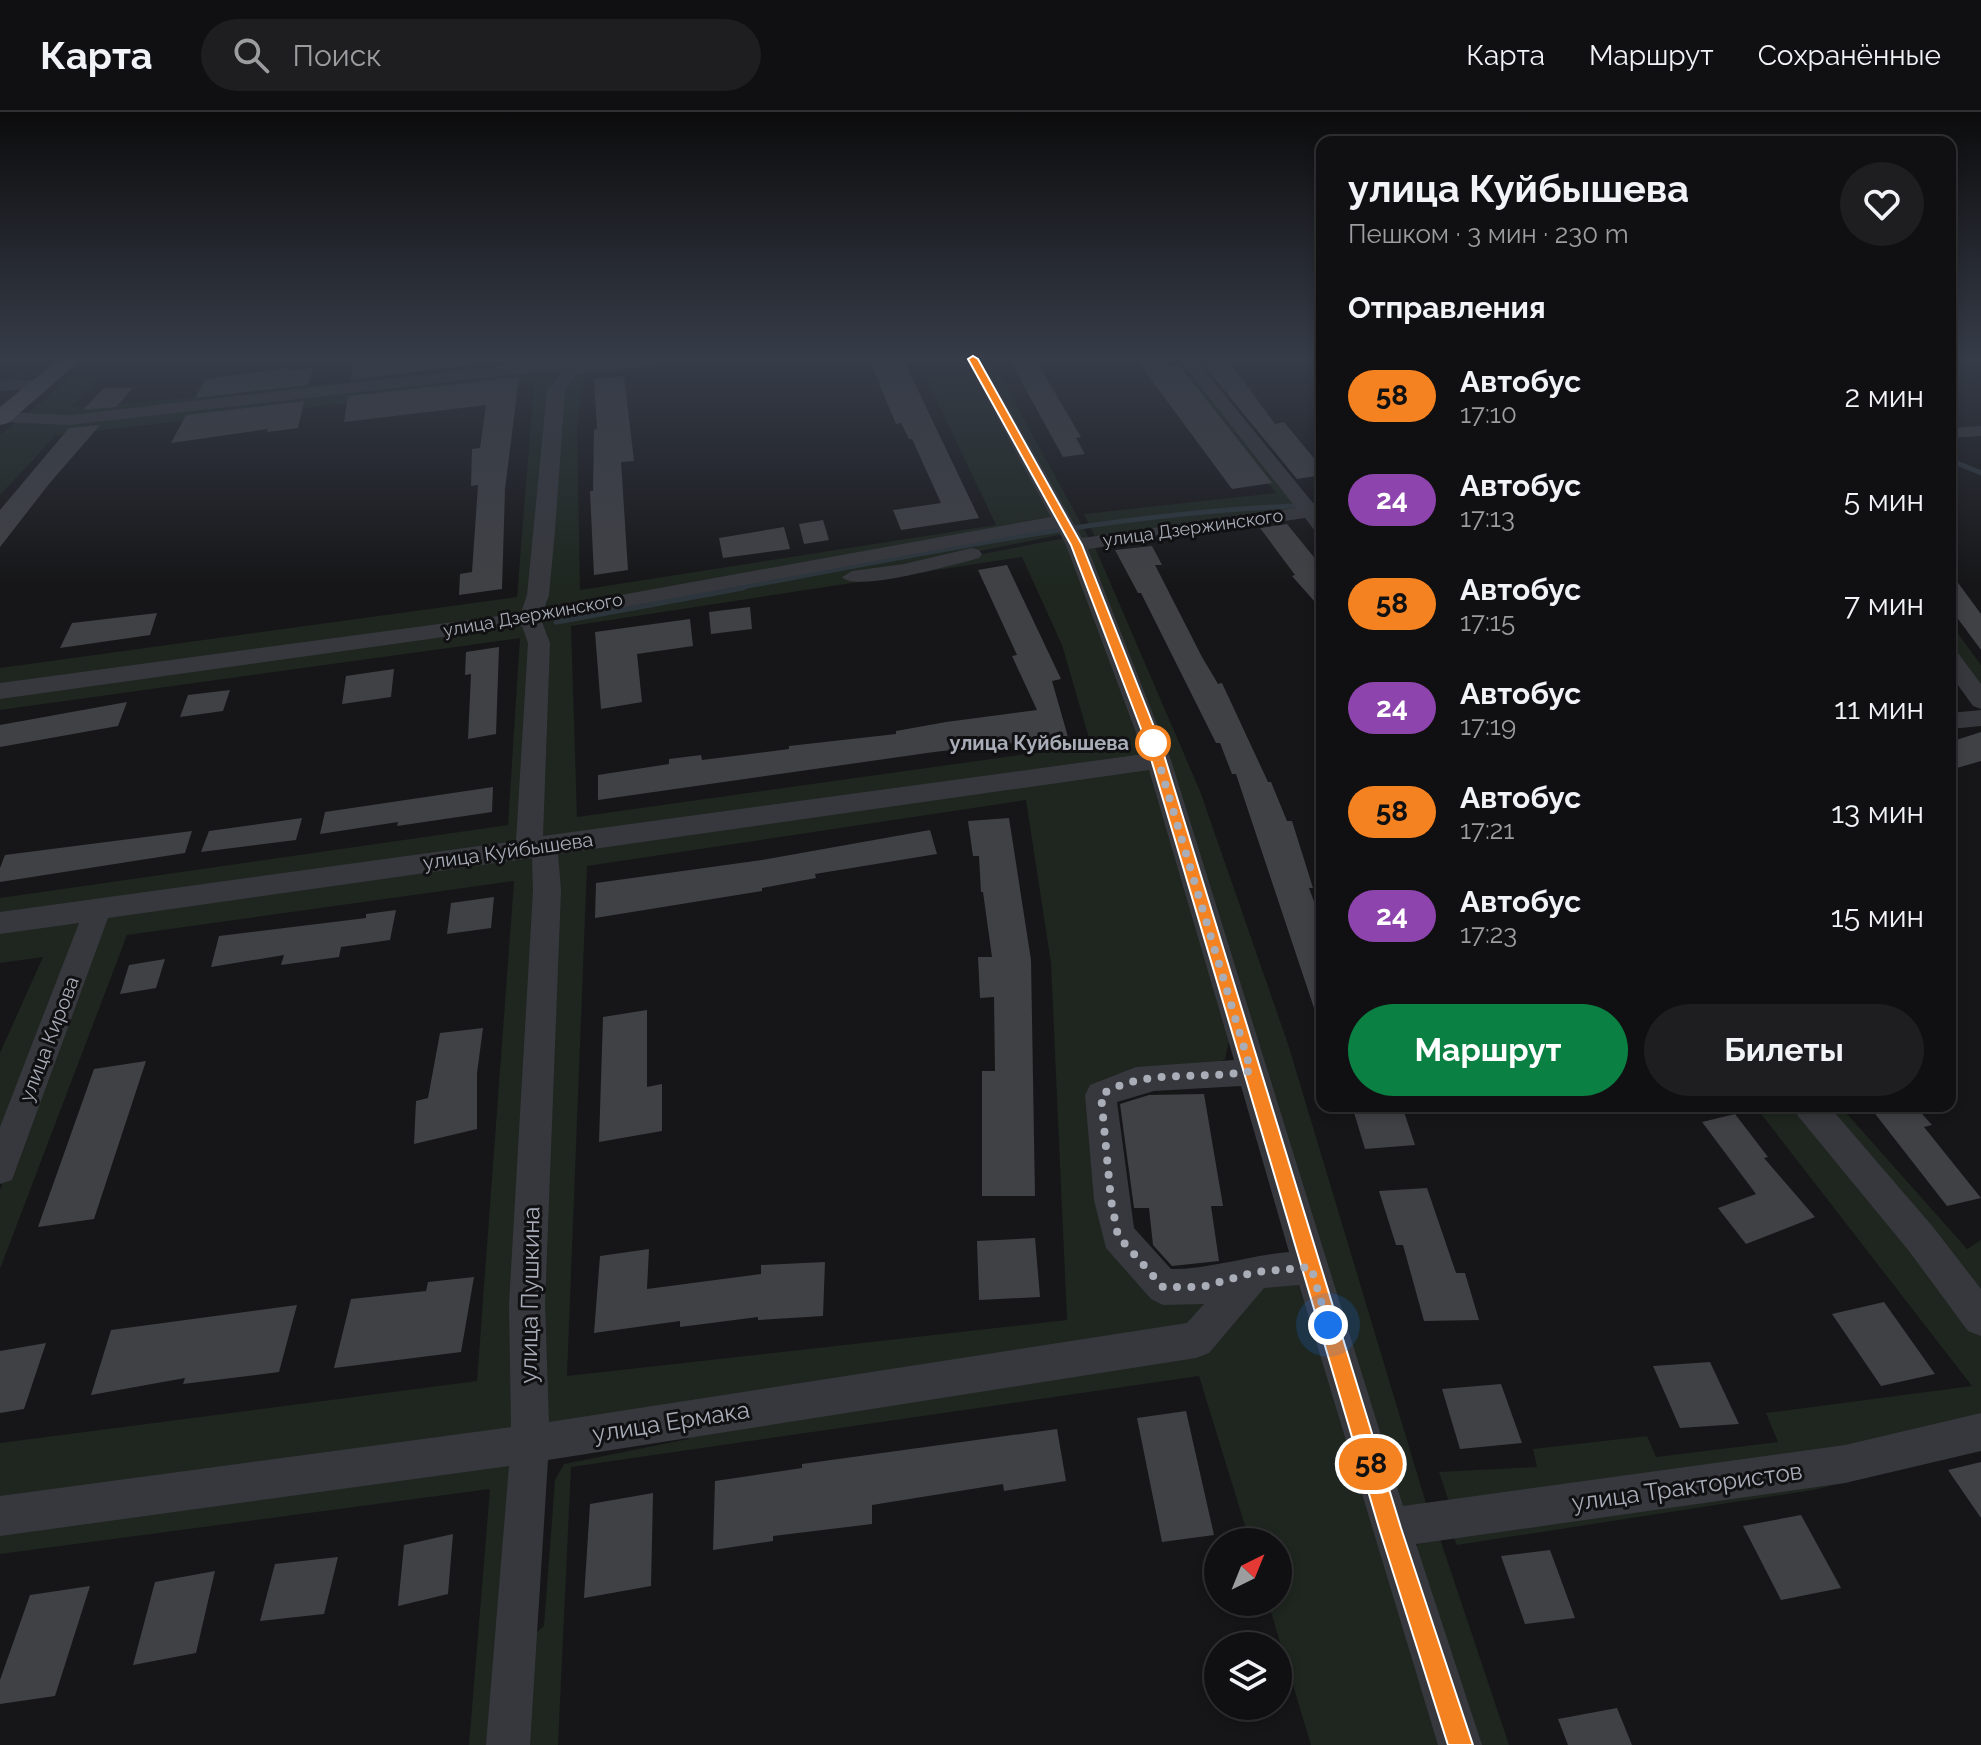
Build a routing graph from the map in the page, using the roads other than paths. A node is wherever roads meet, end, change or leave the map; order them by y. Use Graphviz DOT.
graph roads {
  1 [pos="553,435"];
  2 [pos="1015,435"];
  3 [pos="1252,435"];
  4 [pos="1314,510"];
  5 [pos="1070,533"];
  6 [pos="852,577"];
  7 [pos="530,618"];
  8 [pos="1956,666"];
  9 [pos="0,691"];
  10 [pos="1981,701"];
  11 [pos="1981,718"];
  12 [pos="1956,720"];
  13 [pos="1159,760"];
  14 [pos="536,846"];
  15 [pos="98,909"];
  16 [pos="0,923"];
  17 [pos="1251,1071"];
  18 [pos="1814,1112"];
  19 [pos="0,1169"];
  20 [pos="1311,1267"];
  21 [pos="1255,1272"];
  22 [pos="1981,1318"];
  23 [pos="1981,1432"];
  24 [pos="530,1444"];
  25 [pos="0,1516"];
  26 [pos="1390,1528"];
  27 [pos="508,1745"];
  28 [pos="1460,1745"];
  1 -- 7 [label="street, улица Пушкина"];
  2 -- 5 [label="street"];
  3 -- 4 [label="street"];
  4 -- 5 [label="street, улица Дзержинского"];
  5 -- 6 [label="street"];
  5 -- 7 [label="street, улица Дзержинского"];
  5 -- 13 [label="street"];
  7 -- 9 [label="street, улица Дзержинского"];
  7 -- 14 [label="street, улица Пушкина"];
  8 -- 10 [label="street"];
  11 -- 12 [label="street"];
  13 -- 14 [label="street, улица Куйбышева"];
  13 -- 17 [label="street"];
  14 -- 15 [label="street, улица Куйбышева"];
  14 -- 24 [label="street, улица Пушкина"];
  15 -- 16 [label="street, улица Куйбышева"];
  15 -- 19 [label="street, улица Кирова"];
  17 -- 20 [label="street"];
  17 -- 21 [label="street"];
  18 -- 22 [label="street"];
  20 -- 21 [label="street"];
  20 -- 26 [label="street"];
  21 -- 24 [label="street, улица Ермака"];
  23 -- 26 [label="street, улица Трактористов"];
  24 -- 25 [label="street, улица Ермака"];
  24 -- 27 [label="street, улица Пушкина"];
  26 -- 28 [label="street"];
}
